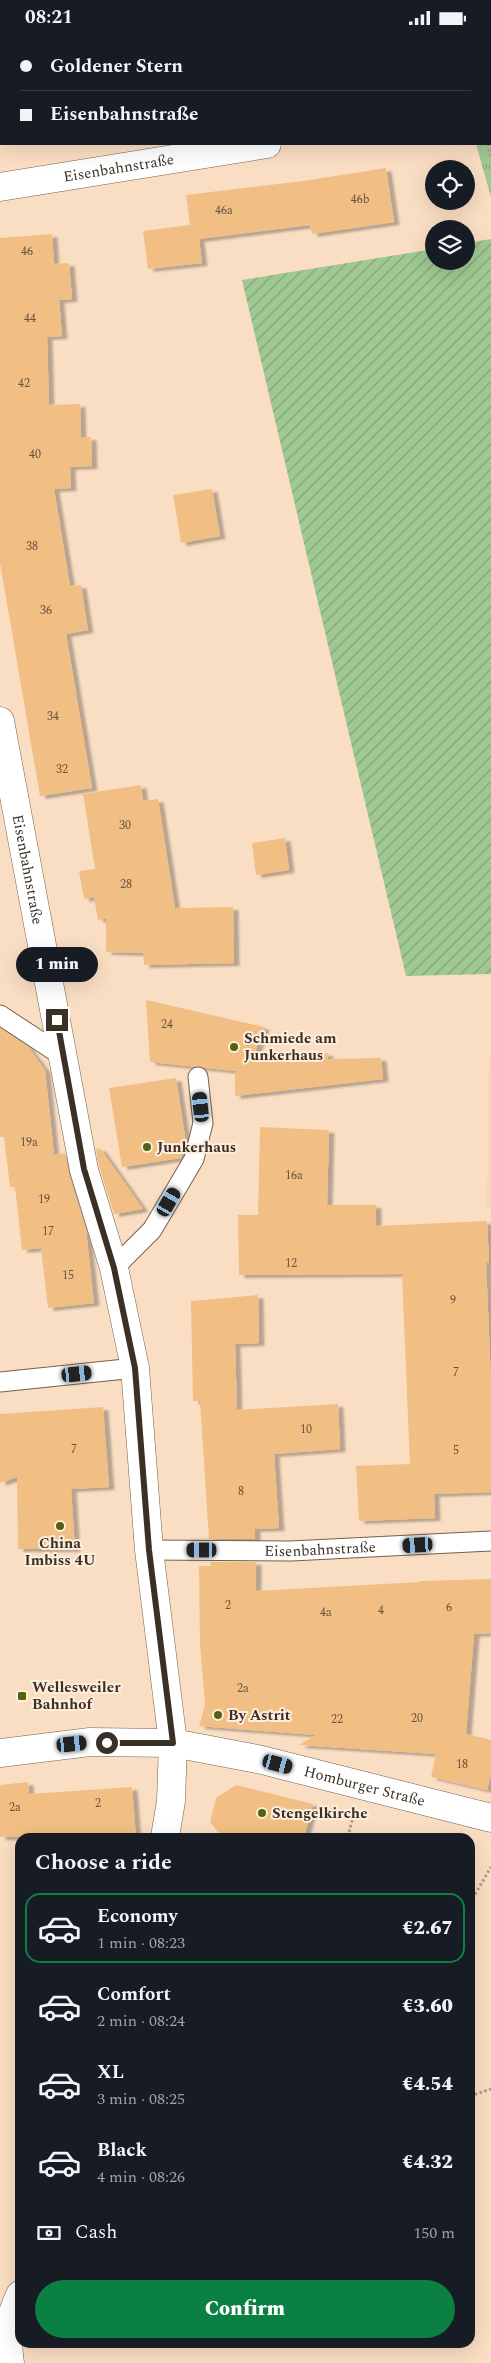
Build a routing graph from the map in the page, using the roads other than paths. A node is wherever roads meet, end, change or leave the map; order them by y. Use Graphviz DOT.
graph roads {
  1 [pos="261,145"];
  2 [pos="0,187"];
  3 [pos="0,721"];
  4 [pos="0,1015"];
  5 [pos="64,1057"];
  6 [pos="198,1077"];
  7 [pos="114,1268"];
  8 [pos="135,1368"];
  9 [pos="0,1382"];
  10 [pos="491,1541"];
  11 [pos="149,1550"];
  12 [pos="173,1743"];
  13 [pos="0,1753"];
  14 [pos="491,1817"];
  15 [pos="165,1833"];
  16 [pos="15,2305"];
  17 [pos="10,2363"];
  1 -- 2 [label="street, Eisenbahnstraße"];
  3 -- 5 [label="street, Eisenbahnstraße"];
  4 -- 5 [label="lane"];
  5 -- 7 [label="street, Eisenbahnstraße"];
  6 -- 7 [label="lane"];
  7 -- 8 [label="street, Eisenbahnstraße"];
  8 -- 9 [label="lane"];
  8 -- 11 [label="street, Eisenbahnstraße"];
  10 -- 11 [label="lane, Eisenbahnstraße"];
  11 -- 12 [label="street, Eisenbahnstraße"];
  12 -- 13 [label="street, Homburger Straße"];
  12 -- 14 [label="street, Homburger Straße"];
  12 -- 15 [label="street, Eisenbahnstraße"];
  16 -- 17 [label="street"];
}
